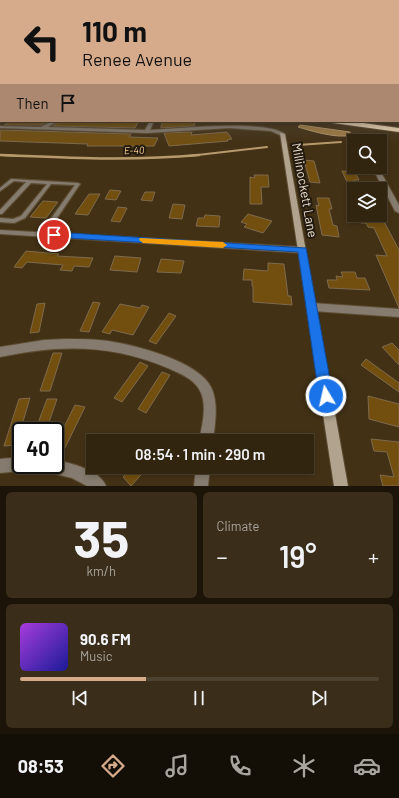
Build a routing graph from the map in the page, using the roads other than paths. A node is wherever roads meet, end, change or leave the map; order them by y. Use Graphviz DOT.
graph roads {
  1 [pos="54,122"];
  2 [pos="152,122"];
  3 [pos="340,122"];
  4 [pos="356,122"];
  5 [pos="399,126"];
  6 [pos="0,127"];
  7 [pos="43,128"];
  8 [pos="399,130"];
  9 [pos="147,132"];
  10 [pos="282,134"];
  11 [pos="379,174"];
  12 [pos="30,181"];
  13 [pos="50,183"];
  14 [pos="0,190"];
  15 [pos="399,211"];
  16 [pos="0,213"];
  17 [pos="0,220"];
  18 [pos="53,220"];
  19 [pos="0,232"];
  20 [pos="302,250"];
  21 [pos="312,307"];
  22 [pos="399,313"];
  23 [pos="0,352"];
  24 [pos="207,434"];
  25 [pos="12,465"];
  26 [pos="0,466"];
  27 [pos="64,469"];
  28 [pos="203,474"];
  29 [pos="99,486"];
  30 [pos="201,486"];
  31 [pos="341,486"];
  1 -- 7 [label="street"];
  2 -- 9 [label="street"];
  3 -- 8 [label="highway"];
  4 -- 5 [label="highway"];
  6 -- 7 [label="street"];
  7 -- 9 [label="street"];
  9 -- 10 [label="street"];
  10 -- 20 [label="street, Millinockett Lane"];
  11 -- 15 [label="street"];
  12 -- 13 [label="lane"];
  12 -- 14 [label="lane"];
  12 -- 16 [label="lane"];
  13 -- 17 [label="lane"];
  13 -- 18 [label="lane"];
  19 -- 20 [label="street"];
  20 -- 21 [label="street, Millinockett Lane"];
  21 -- 22 [label="street"];
  21 -- 31 [label="street, Millinockett Lane"];
  23 -- 24 [label="street"];
  25 -- 26 [label="street"];
  27 -- 29 [label="street"];
  28 -- 30 [label="street"];
}
